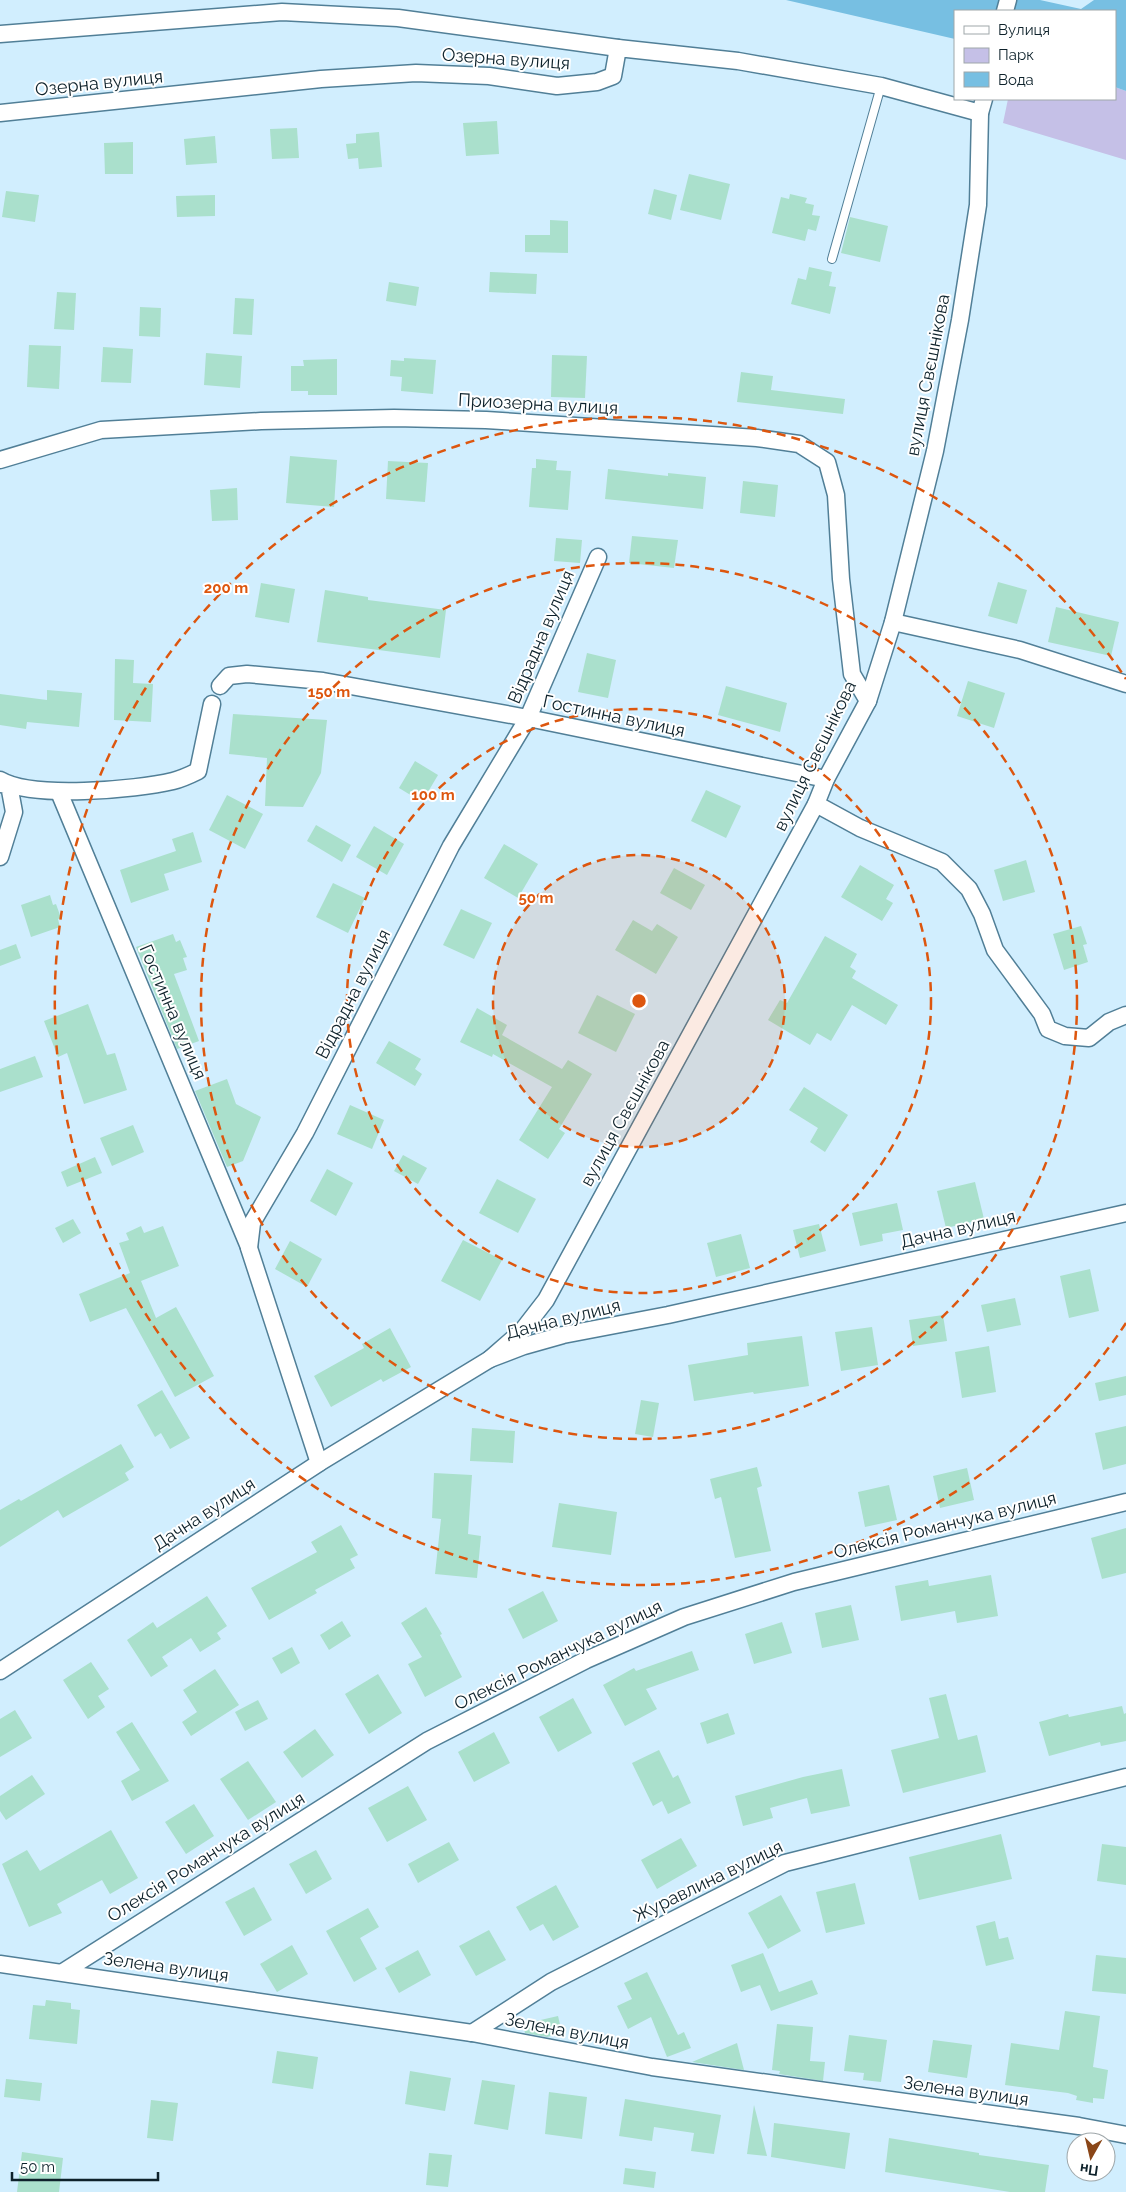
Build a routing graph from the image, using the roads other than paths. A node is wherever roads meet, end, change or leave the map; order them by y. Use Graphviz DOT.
graph roads {
  1 [pos="0,34"];
  2 [pos="618,48"];
  3 [pos="881,86"];
  4 [pos="982,106"];
  5 [pos="0,113"];
  6 [pos="832,259"];
  7 [pos="0,460"];
  8 [pos="598,557"];
  9 [pos="893,622"];
  10 [pos="1126,684"];
  11 [pos="220,686"];
  12 [pos="868,701"];
  13 [pos="212,704"];
  14 [pos="528,718"];
  15 [pos="826,779"];
  16 [pos="3,783"];
  17 [pos="59,792"];
  18 [pos="816,804"];
  19 [pos="0,857"];
  20 [pos="1126,1015"];
  21 [pos="1126,1213"];
  22 [pos="249,1248"];
  23 [pos="490,1359"];
  24 [pos="319,1462"];
  25 [pos="1126,1502"];
  26 [pos="0,1671"];
  27 [pos="1126,1777"];
  28 [pos="0,1964"];
  29 [pos="63,1972"];
  30 [pos="472,2033"];
  31 [pos="1126,2135"];
  1 -- 2 [label="street"];
  2 -- 3 [label="street"];
  2 -- 5 [label="street, Озерна вулиця"];
  3 -- 4 [label="street"];
  3 -- 6 [label="lane"];
  4 -- 9 [label="street, вулиця Свєшнікова"];
  7 -- 12 [label="street, Приозерна вулиця"];
  8 -- 14 [label="street, Відрадна вулиця"];
  9 -- 10 [label="street"];
  9 -- 12 [label="street, вулиця Свєшнікова"];
  11 -- 14 [label="street, Гостинна вулиця"];
  12 -- 15 [label="street, вулиця Свєшнікова"];
  13 -- 17 [label="street"];
  14 -- 15 [label="street, Гостинна вулиця"];
  14 -- 22 [label="street, Відрадна вулиця"];
  15 -- 18 [label="street, вулиця Свєшнікова"];
  16 -- 17 [label="street"];
  16 -- 19 [label="street"];
  17 -- 22 [label="street, Гостинна вулиця"];
  18 -- 20 [label="street"];
  18 -- 23 [label="street, вулиця Свєшнікова"];
  21 -- 23 [label="street, Дачна вулиця"];
  22 -- 24 [label="street, Відрадна вулиця"];
  23 -- 24 [label="street, Дачна вулиця"];
  24 -- 26 [label="street, Дачна вулиця"];
  25 -- 29 [label="street, Олексія Романчука вулиця"];
  27 -- 30 [label="street, Журавлина вулиця"];
  28 -- 29 [label="street, Зелена вулиця"];
  29 -- 30 [label="street, Зелена вулиця"];
  30 -- 31 [label="street, Зелена вулиця"];
}
